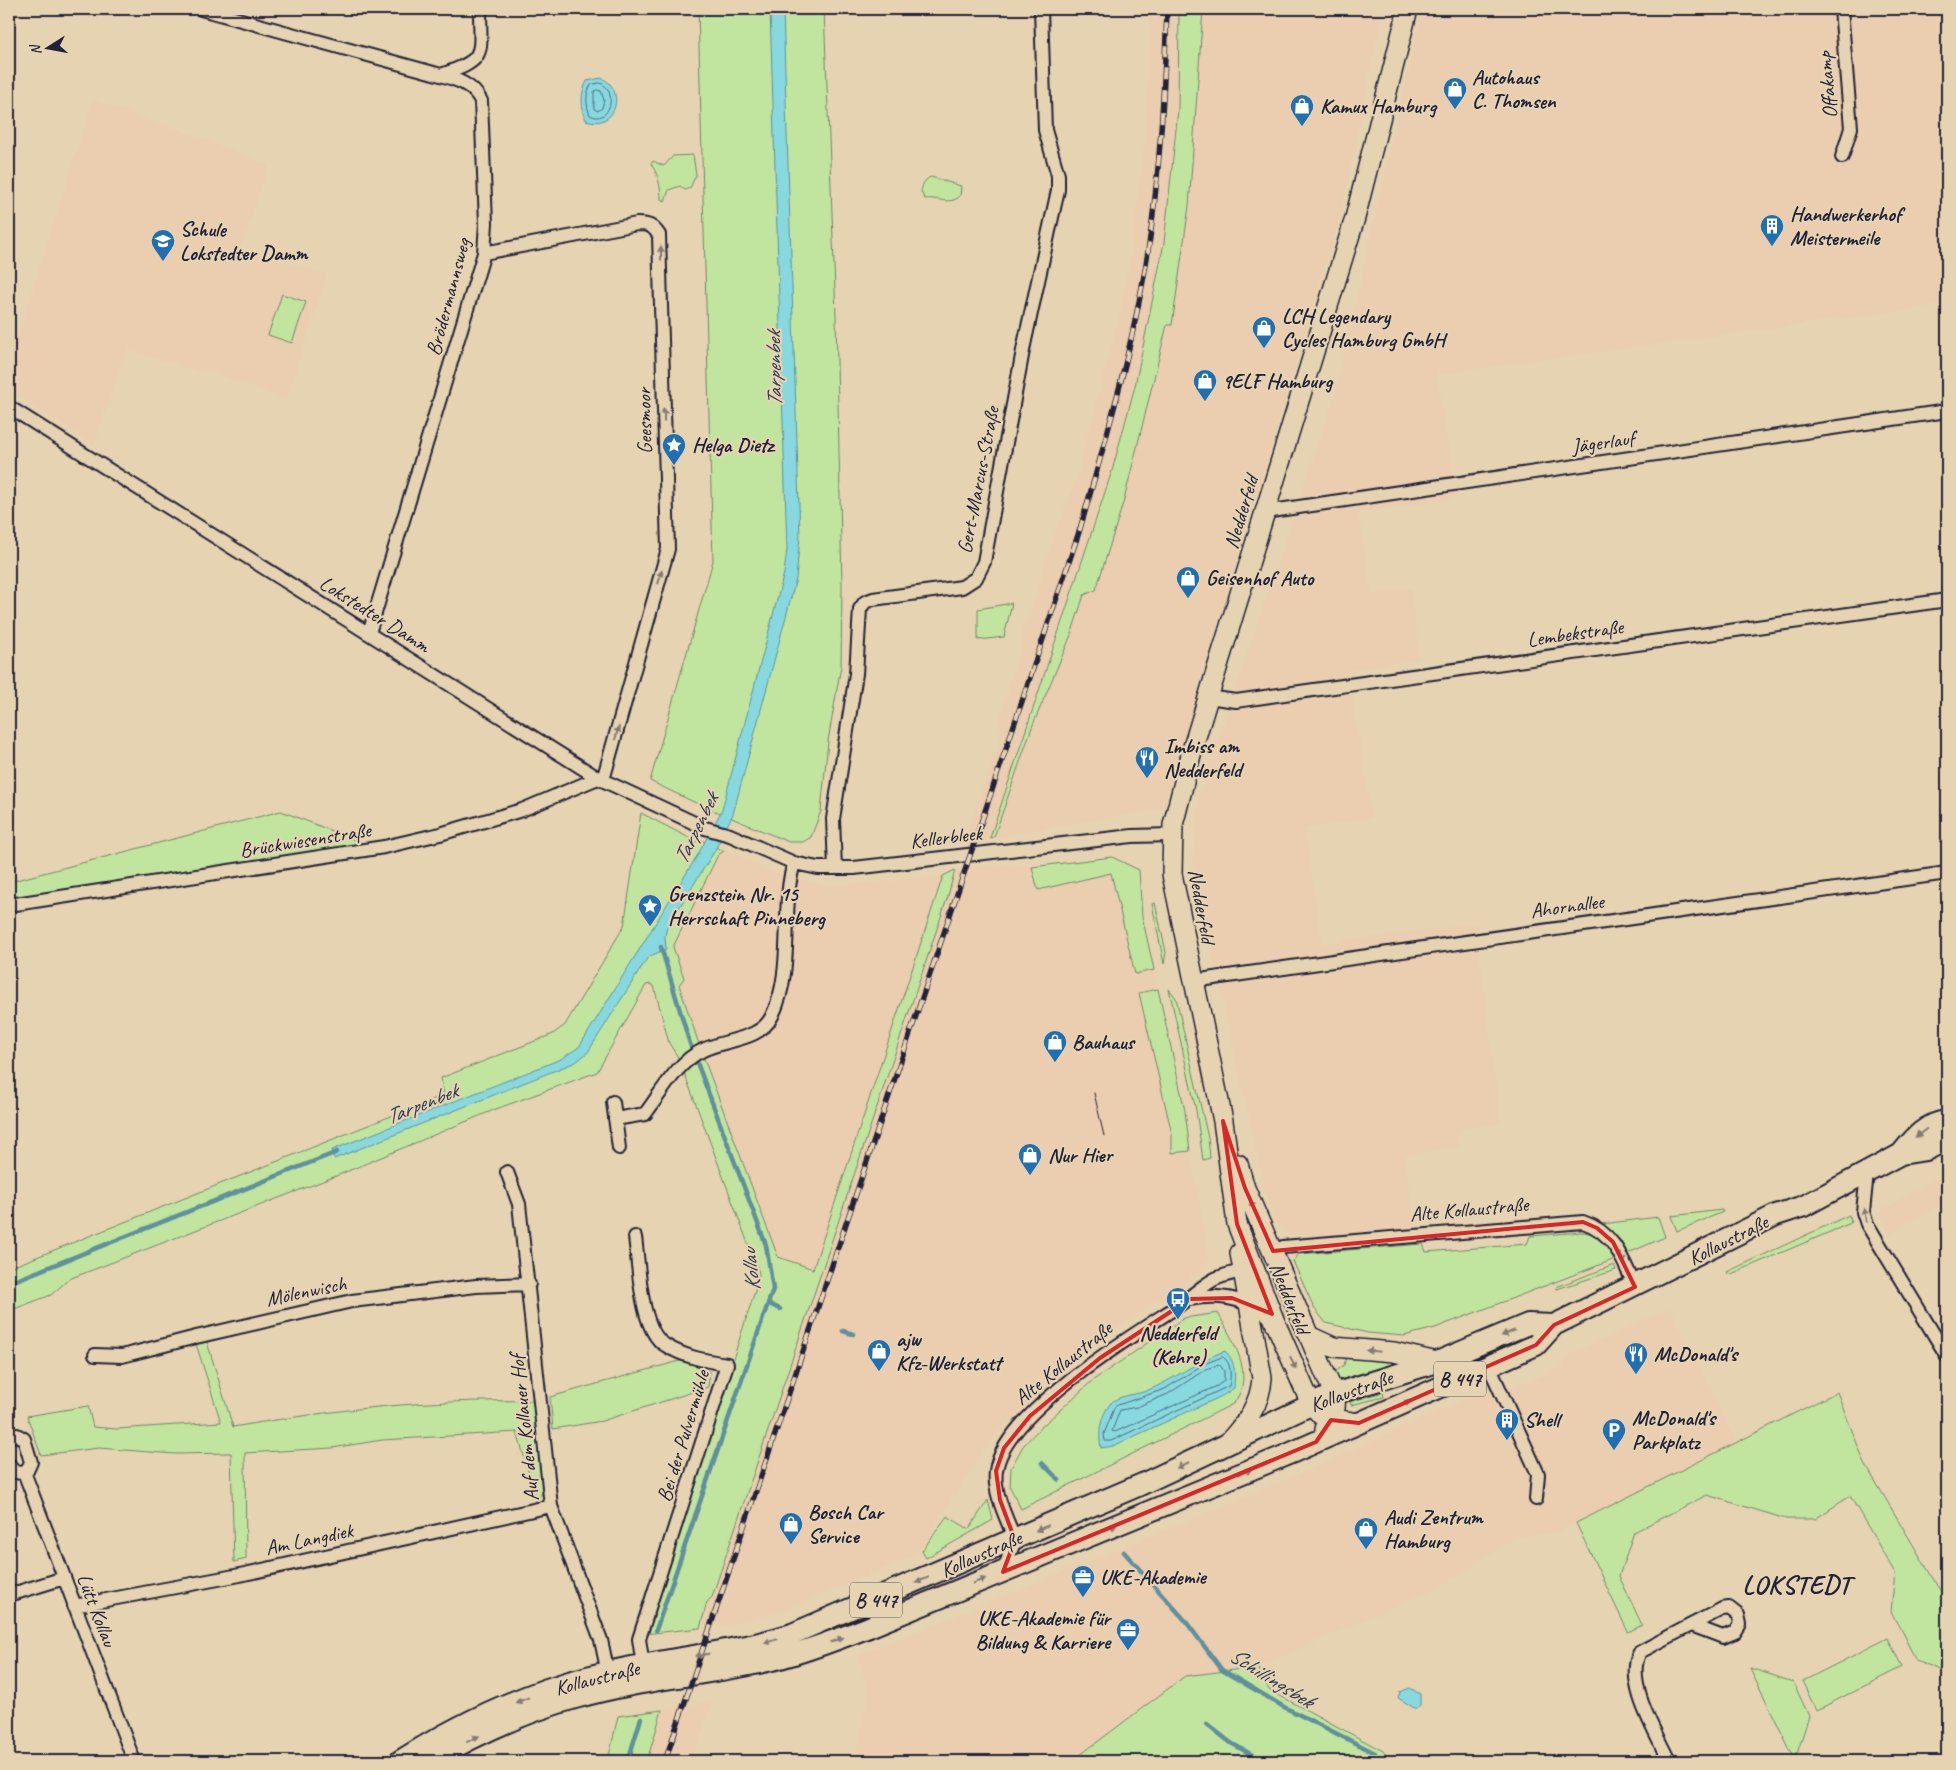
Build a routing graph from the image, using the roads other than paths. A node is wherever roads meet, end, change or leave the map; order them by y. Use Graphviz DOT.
graph roads {
  1 [pos="201,9"];
  2 [pos="480,9"];
  3 [pos="1041,9"];
  4 [pos="1408,9"];
  5 [pos="1841,9"];
  6 [pos="441,75"];
  7 [pos="1842,157"];
  8 [pos="484,253"];
  9 [pos="9,408"];
  10 [pos="1947,411"];
  11 [pos="1264,512"];
  12 [pos="1947,600"];
  13 [pos="369,633"];
  14 [pos="1208,697"];
  15 [pos="601,779"];
  16 [pos="730,835"];
  17 [pos="1172,835"];
  18 [pos="794,863"];
  19 [pos="835,868"];
  20 [pos="1947,873"];
  21 [pos="9,905"];
  22 [pos="1193,981"];
  23 [pos="613,1102"];
  24 [pos="615,1119"];
  25 [pos="1223,1120"];
  26 [pos="1947,1121"];
  27 [pos="1947,1140"];
  28 [pos="619,1148"];
  29 [pos="1901,1154"];
  30 [pos="507,1172"];
  31 [pos="1867,1173"];
  32 [pos="635,1237"];
  33 [pos="1273,1251"];
  34 [pos="1248,1270"];
  35 [pos="1282,1273"];
  36 [pos="529,1284"];
  37 [pos="1635,1286"];
  38 [pos="1190,1299"];
  39 [pos="1247,1303"];
  40 [pos="1275,1322"];
  41 [pos="1554,1325"];
  42 [pos="1309,1336"];
  43 [pos="95,1355"];
  44 [pos="1947,1356"];
  45 [pos="1437,1362"];
  46 [pos="1489,1366"];
  47 [pos="1334,1394"];
  48 [pos="1311,1404"];
  49 [pos="1331,1420"];
  50 [pos="1359,1423"];
  51 [pos="9,1436"];
  52 [pos="1316,1442"];
  53 [pos="1227,1444"];
  54 [pos="9,1464"];
  55 [pos="24,1472"];
  56 [pos="1536,1499"];
  57 [pos="551,1506"];
  58 [pos="1015,1540"];
  59 [pos="1003,1572"];
  60 [pos="64,1578"];
  61 [pos="9,1595"];
  62 [pos="74,1606"];
  63 [pos="1691,1625"];
  64 [pos="643,1665"];
  65 [pos="608,1673"];
  66 [pos="134,1761"];
  67 [pos="400,1761"];
  68 [pos="430,1761"];
  69 [pos="1669,1761"];
  1 -- 6 [label="street, Brödermannsweg"];
  2 -- 6 [label="street"];
  3 -- 19 [label="street, Gert-Marcus-Straße"];
  4 -- 11 [label="main road, Nedderfeld"];
  5 -- 7 [label="street, Offakamp"];
  6 -- 8 [label="street, Brödermannsweg"];
  8 -- 13 [label="street, Brödermannsweg"];
  15 -- 8 [label="street, Geesmoor, one-way"];
  9 -- 13 [label="street, Lokstedter Damm"];
  10 -- 11 [label="street, Jägerlauf"];
  11 -- 14 [label="main road, Nedderfeld"];
  12 -- 14 [label="street, Lembekstraße"];
  13 -- 15 [label="street, Lokstedter Damm"];
  14 -- 17 [label="main road, Nedderfeld"];
  15 -- 16 [label="street, Lokstedter Damm"];
  15 -- 21 [label="street, Brückwiesenstraße"];
  16 -- 18 [label="street, Kellerbleek"];
  17 -- 19 [label="street, Kellerbleek"];
  17 -- 22 [label="main road, Nedderfeld"];
  18 -- 19 [label="street, Kellerbleek"];
  18 -- 24 [label="street"];
  20 -- 22 [label="street, Ahornallee"];
  22 -- 25 [label="main road, Nedderfeld"];
  23 -- 24 [label="street"];
  24 -- 28 [label="street"];
  33 -- 25 [label="main road, Nedderfeld, one-way"];
  25 -- 34 [label="main road, Nedderfeld"];
  26 -- 29 [label="main road, Kollaustraße / B 447, one-way"];
  27 -- 29 [label="main road, Kollaustraße / B 447"];
  29 -- 31 [label="main road, Kollaustraße / B 447"];
  30 -- 36 [label="street, Auf dem Kollauer Hof"];
  31 -- 37 [label="main road, Kollaustraße / B 447"];
  44 -- 31 [label="street, one-way"];
  32 -- 64 [label="street, Bei der Pulvermühle"];
  33 -- 35 [label="main road, Nedderfeld"];
  33 -- 37 [label="street, Alte Kollaustraße, one-way"];
  34 -- 35 [label="main road, Alte Kollaustraße"];
  34 -- 38 [label="street, Alte Kollaustraße"];
  34 -- 39 [label="main road"];
  34 -- 40 [label="main road, Nedderfeld"];
  35 -- 42 [label="main road, Nedderfeld"];
  36 -- 43 [label="street, Mölenwisch"];
  36 -- 57 [label="street, Auf dem Kollauer Hof"];
  37 -- 41 [label="main road, Kollaustraße / B 447"];
  38 -- 39 [label="street, Alte Kollaustraße"];
  38 -- 58 [label="street, Alte Kollaustraße"];
  39 -- 40 [label="street, Alte Kollaustraße"];
  39 -- 53 [label="main road"];
  40 -- 48 [label="main road, Nedderfeld, one-way"];
  41 -- 45 [label="main road, Kollaustraße / B 447, one-way"];
  41 -- 46 [label="main road, Kollaustraße / B 447"];
  45 -- 42 [label="main road, one-way"];
  42 -- 47 [label="main road, Nedderfeld"];
  45 -- 47 [label="main road, Kollaustraße / B 447"];
  50 -- 46 [label="main road, Kollaustraße / B 447, one-way"];
  46 -- 56 [label="street"];
  47 -- 48 [label="main road, Kollaustraße / B 447"];
  47 -- 49 [label="main road, Nedderfeld"];
  48 -- 49 [label="main road, Nedderfeld"];
  48 -- 53 [label="main road, Kollaustraße / B 447"];
  49 -- 50 [label="main road"];
  49 -- 52 [label="main road, Nedderfeld"];
  50 -- 52 [label="main road, Kollaustraße / B 447"];
  51 -- 55 [label="street"];
  59 -- 52 [label="main road, Kollaustraße / B 447, one-way"];
  53 -- 58 [label="main road, Kollaustraße / B 447, one-way"];
  54 -- 55 [label="street"];
  55 -- 60 [label="street, Lütt Kollau"];
  57 -- 62 [label="street, Am Langdiek"];
  57 -- 65 [label="street, Auf dem Kollauer Hof"];
  58 -- 59 [label="street"];
  58 -- 64 [label="main road, Kollaustraße / B 447, one-way"];
  68 -- 59 [label="main road, Kollaustraße / B 447, one-way"];
  60 -- 61 [label="street"];
  60 -- 62 [label="street, Lütt Kollau"];
  62 -- 66 [label="street, Lütt Kollau"];
  63 -- 69 [label="street"];
  64 -- 65 [label="main road, Kollaustraße / B 447"];
  65 -- 67 [label="main road, Kollaustraße / B 447, one-way"];
}
